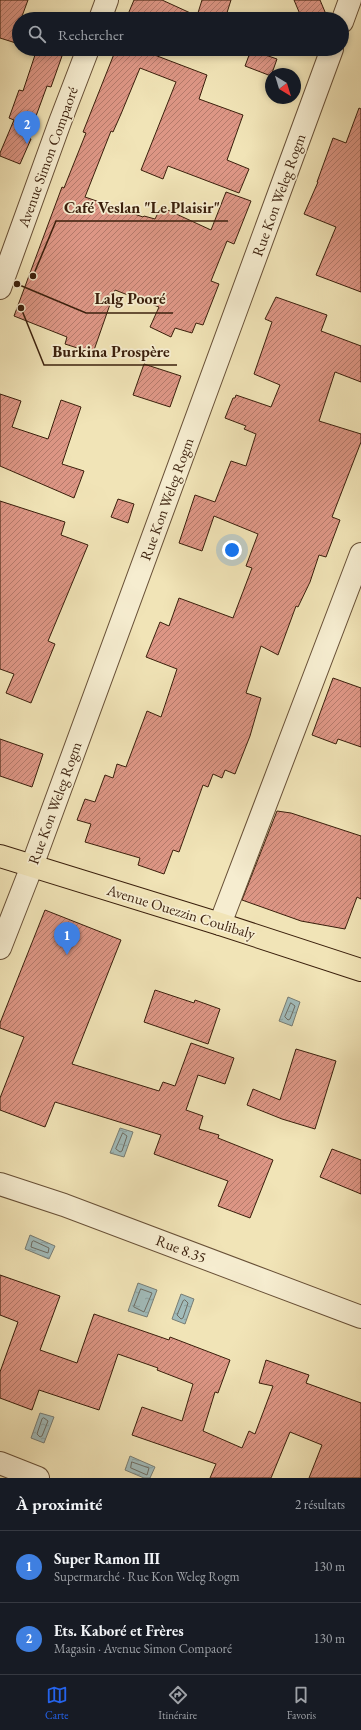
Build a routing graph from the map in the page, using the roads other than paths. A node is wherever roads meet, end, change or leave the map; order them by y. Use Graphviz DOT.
graph roads {
  1 [pos="108,0"];
  2 [pos="350,0"];
  3 [pos="103,12"];
  4 [pos="346,12"];
  5 [pos="85,56"];
  6 [pos="329,56"];
  7 [pos="0,288"];
  8 [pos="361,554"];
  9 [pos="0,856"];
  10 [pos="32,866"];
  11 [pos="220,924"];
  12 [pos="0,948"];
  13 [pos="361,970"];
  14 [pos="0,1184"];
  15 [pos="361,1317"];
  16 [pos="0,1463"];
  17 [pos="38,1478"];
  1 -- 3 [label="street"];
  2 -- 4 [label="street"];
  5 -- 7 [label="street, Avenue Simon Compaoré"];
  6 -- 10 [label="street, Rue Kon Weleg Rogm"];
  8 -- 11 [label="street"];
  9 -- 10 [label="main road, Avenue Ouezzin Coulibaly"];
  10 -- 11 [label="main road, Avenue Ouezzin Coulibaly"];
  10 -- 12 [label="street, Rue Kon Weleg Rogm"];
  11 -- 13 [label="main road, Avenue Ouezzin Coulibaly"];
  14 -- 15 [label="street, Rue 8.35"];
  16 -- 17 [label="street"];
}
